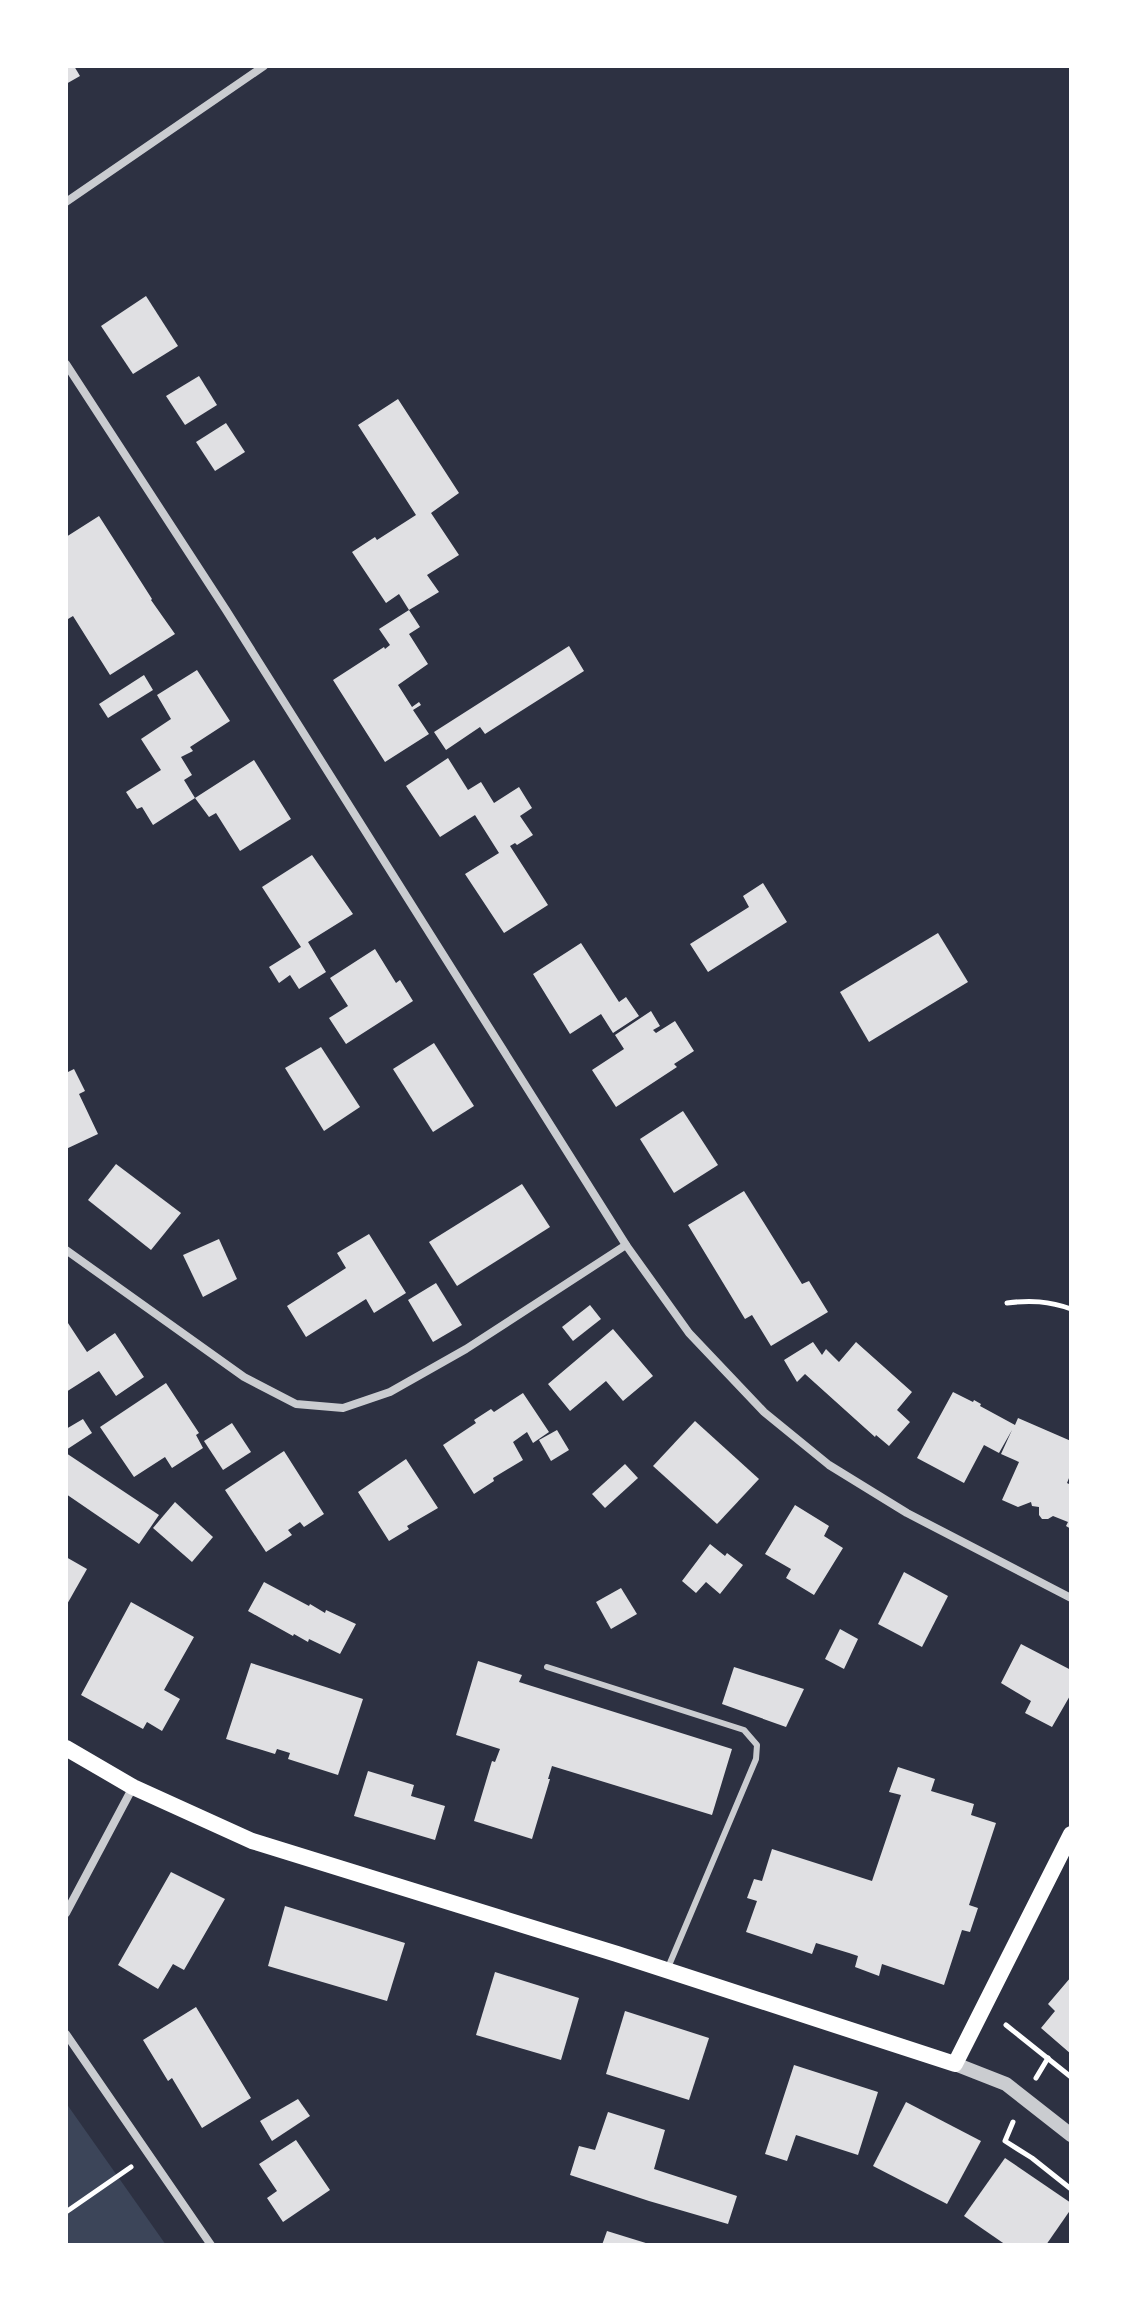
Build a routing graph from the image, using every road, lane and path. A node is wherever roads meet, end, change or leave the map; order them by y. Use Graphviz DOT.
graph roads {
  1 [pos="264,66"];
  2 [pos="66,202"];
  3 [pos="66,364"];
  4 [pos="626,1245"];
  5 [pos="66,1250"];
  6 [pos="1007,1303"];
  7 [pos="1071,1309"];
  8 [pos="1071,1598"];
  9 [pos="547,1667"];
  10 [pos="66,1748"];
  11 [pos="133,1787"];
  12 [pos="1071,1834"];
  13 [pos="66,1913"];
  14 [pos="667,1970"];
  15 [pos="982,2010"];
  16 [pos="66,2034"];
  17 [pos="955,2064"];
  18 [pos="1071,2077"];
  19 [pos="1071,2135"];
  20 [pos="149,2155"];
  21 [pos="66,2212"];
  22 [pos="211,2245"];
  1 -- 2 [label="street"];
  3 -- 4 [label="street"];
  4 -- 5 [label="street"];
  4 -- 8 [label="street"];
  6 -- 7 [label="path"];
  9 -- 14 [label="lane"];
  10 -- 11 [label="main road"];
  11 -- 13 [label="street"];
  11 -- 14 [label="main road"];
  12 -- 15 [label="main road"];
  14 -- 17 [label="main road"];
  15 -- 17 [label="main road"];
  15 -- 18 [label="path"];
  16 -- 20 [label="street"];
  17 -- 19 [label="street"];
  20 -- 21 [label="path"];
  20 -- 22 [label="street"];
}
